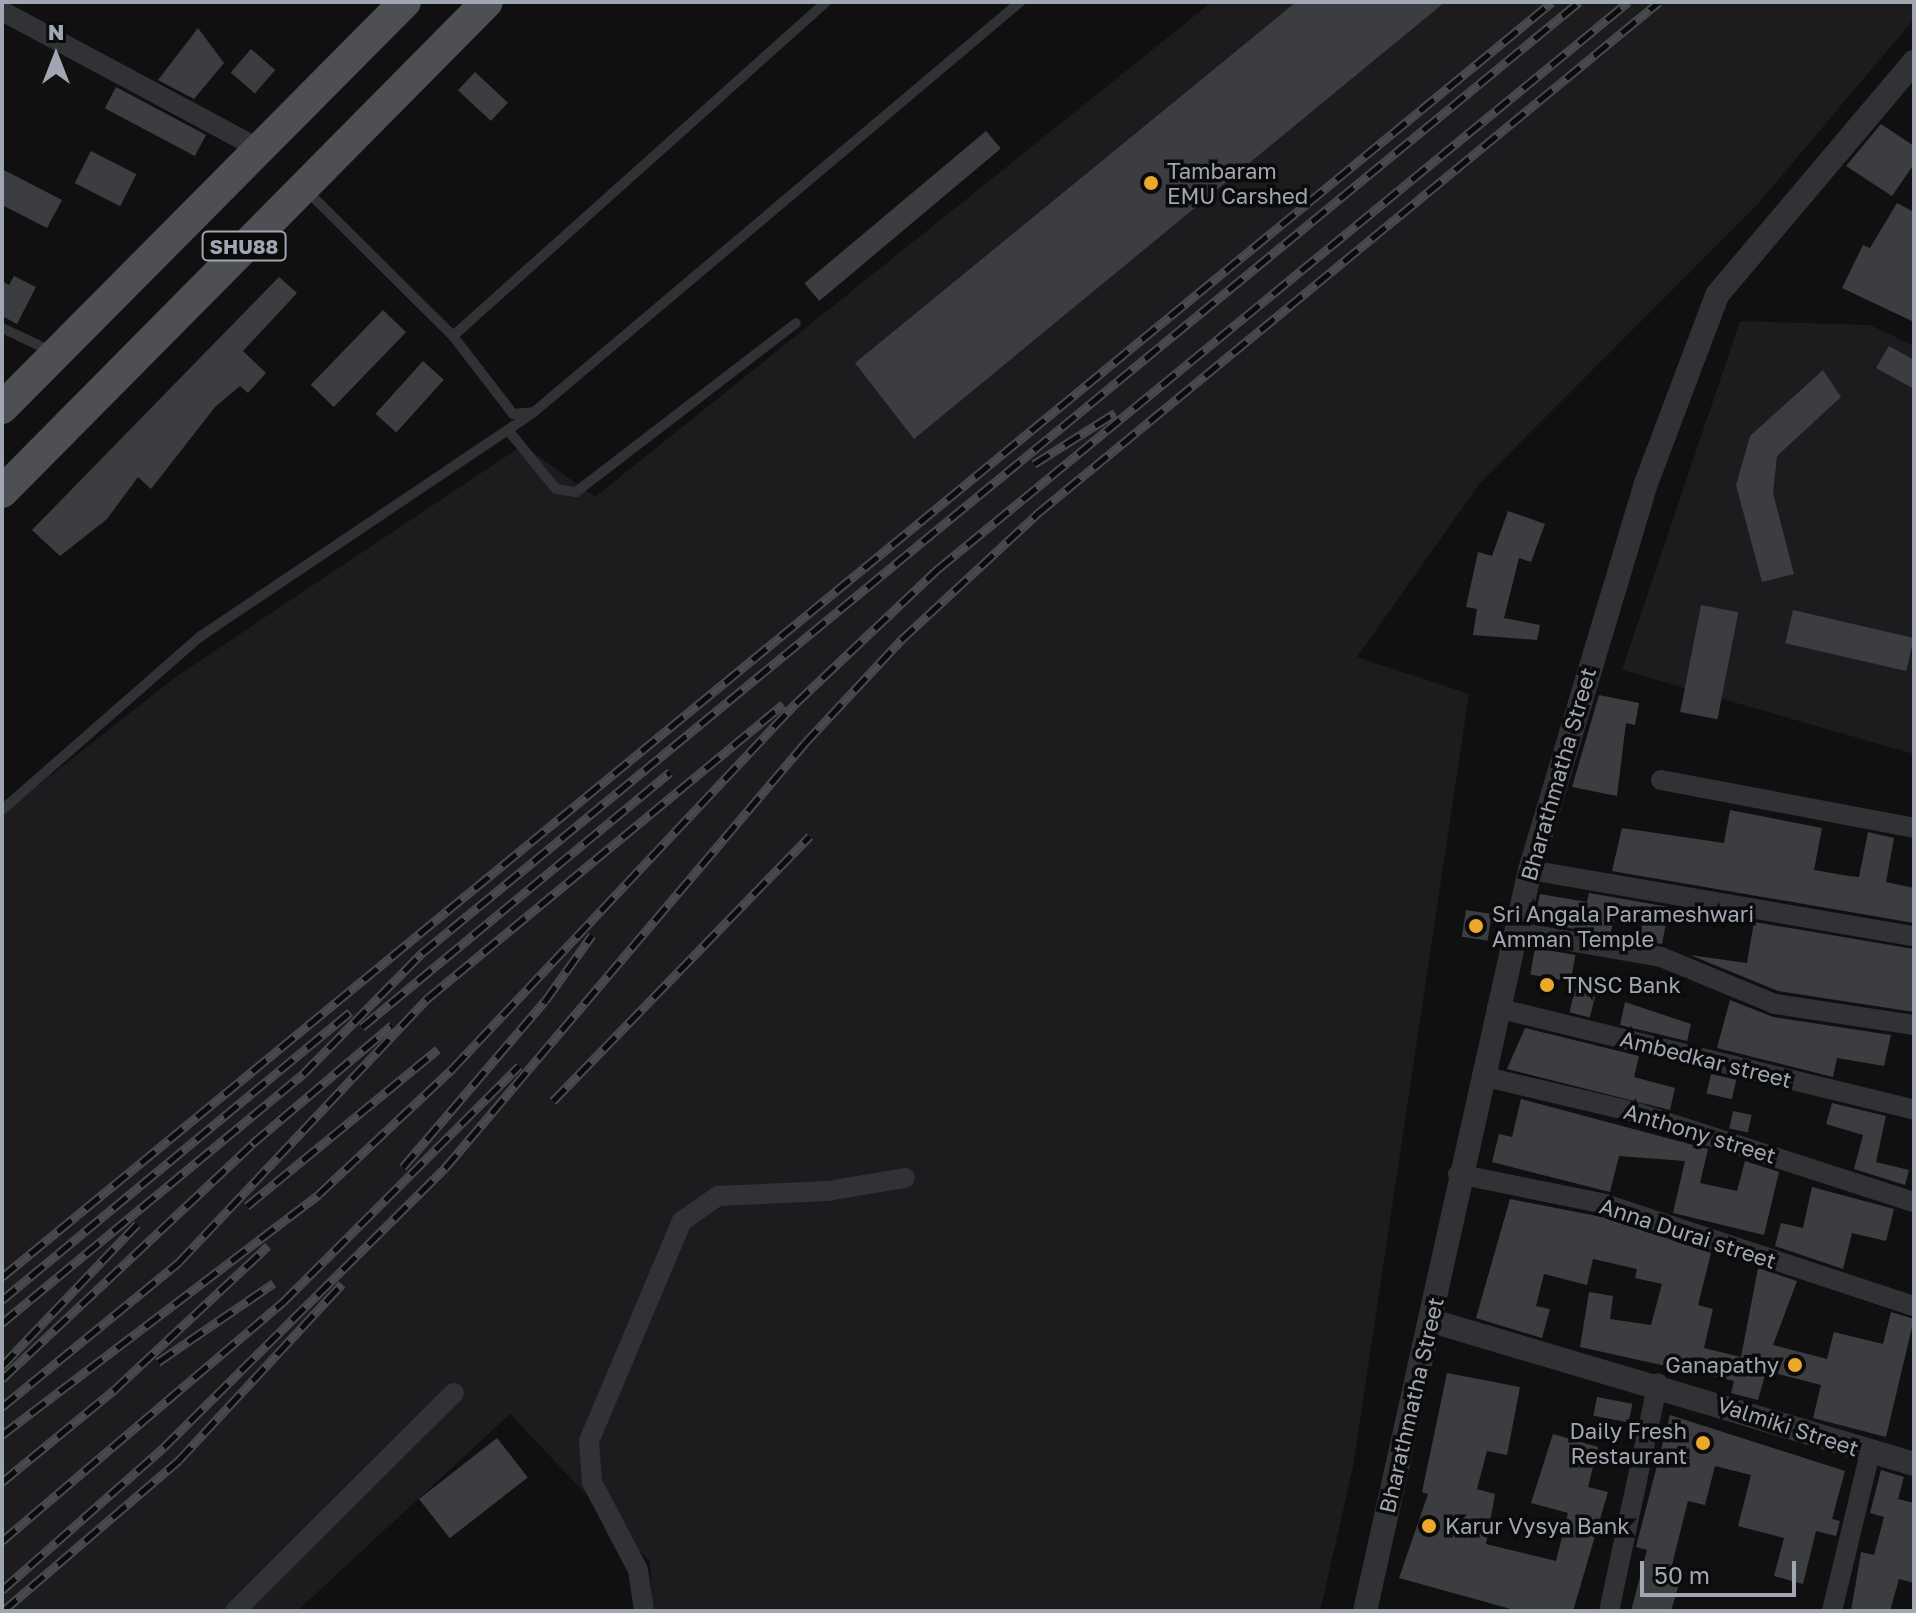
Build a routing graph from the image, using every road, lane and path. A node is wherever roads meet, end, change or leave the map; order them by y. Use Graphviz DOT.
graph roads {
  1 [pos="405,2"];
  2 [pos="487,2"];
  3 [pos="826,2"];
  4 [pos="1020,2"];
  5 [pos="2,11"];
  6 [pos="1914,62"];
  7 [pos="258,148"];
  8 [pos="303,187"];
  9 [pos="796,323"];
  10 [pos="2,328"];
  11 [pos="453,336"];
  12 [pos="56,353"];
  13 [pos="2,408"];
  14 [pos="534,412"];
  15 [pos="508,430"];
  16 [pos="6,481"];
  17 [pos="1661,780"];
  18 [pos="2,810"];
  19 [pos="1914,828"];
  20 [pos="1530,870"];
  21 [pos="1517,932"];
  22 [pos="1914,936"];
  23 [pos="1497,1008"];
  24 [pos="1914,1025"];
  25 [pos="1482,1076"];
  26 [pos="1914,1110"];
  27 [pos="1458,1174"];
  28 [pos="905,1178"];
  29 [pos="1914,1202"];
  30 [pos="1914,1306"];
  31 [pos="1432,1321"];
  32 [pos="1658,1383"];
  33 [pos="454,1393"];
  34 [pos="1870,1453"];
  35 [pos="1914,1464"];
  36 [pos="235,1611"];
  37 [pos="644,1611"];
  38 [pos="1365,1611"];
  39 [pos="1609,1611"];
  40 [pos="1832,1611"];
  1 -- 7 [label="main road, SHU88"];
  2 -- 8 [label="main road, SHU88"];
  3 -- 11 [label="lane"];
  4 -- 14 [label="lane"];
  5 -- 7 [label="street"];
  6 -- 20 [label="street, Bharathmatha Street"];
  7 -- 12 [label="main road, SHU88"];
  8 -- 11 [label="lane"];
  8 -- 16 [label="main road, SHU88"];
  9 -- 15 [label="lane"];
  10 -- 12 [label="lane"];
  11 -- 14 [label="lane"];
  12 -- 13 [label="main road, SHU88"];
  14 -- 15 [label="lane"];
  15 -- 18 [label="lane"];
  17 -- 19 [label="street"];
  20 -- 21 [label="street, Bharathmatha Street"];
  20 -- 22 [label="street"];
  21 -- 23 [label="street, Bharathmatha Street"];
  21 -- 24 [label="street"];
  23 -- 25 [label="street, Bharathmatha Street"];
  23 -- 26 [label="street, Ambedkar street"];
  25 -- 27 [label="street, Bharathmatha Street"];
  25 -- 29 [label="street, Anthony street"];
  27 -- 30 [label="street, Anna Durai street"];
  27 -- 31 [label="street, Bharathmatha Street"];
  28 -- 37 [label="street"];
  31 -- 32 [label="street, Valmiki Street"];
  31 -- 38 [label="street, Bharathmatha Street"];
  32 -- 34 [label="street, Valmiki Street"];
  32 -- 39 [label="street"];
  33 -- 36 [label="street"];
  34 -- 35 [label="street, Valmiki Street"];
  34 -- 40 [label="street"];
}
